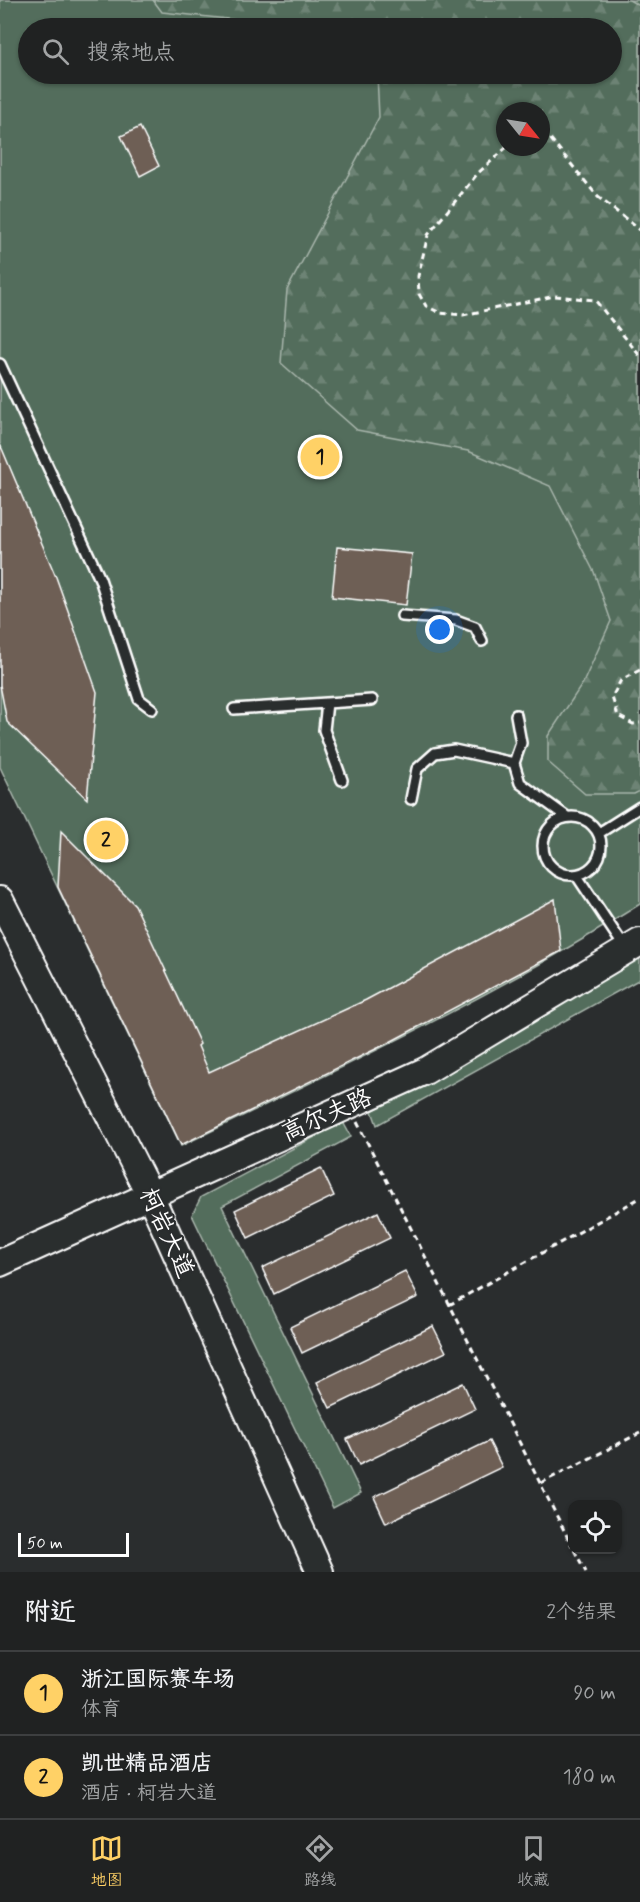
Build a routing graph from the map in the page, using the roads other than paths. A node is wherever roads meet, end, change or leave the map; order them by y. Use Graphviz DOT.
graph roads {
  1 [pos="0,364"];
  2 [pos="402,616"];
  3 [pos="482,641"];
  4 [pos="372,700"];
  5 [pos="327,703"];
  6 [pos="234,709"];
  7 [pos="152,710"];
  8 [pos="516,716"];
  9 [pos="514,763"];
  10 [pos="342,780"];
  11 [pos="411,800"];
  12 [pos="640,807"];
  13 [pos="567,817"];
  14 [pos="598,833"];
  15 [pos="577,876"];
  16 [pos="0,900"];
  17 [pos="633,946"];
  18 [pos="150,1195"];
  19 [pos="0,1263"];
  20 [pos="320,1572"];
  1 -- 7 [label="lane"];
  2 -- 3 [label="lane"];
  4 -- 5 [label="lane"];
  5 -- 6 [label="lane"];
  5 -- 10 [label="lane"];
  8 -- 9 [label="lane"];
  9 -- 11 [label="lane"];
  9 -- 13 [label="lane"];
  12 -- 14 [label="lane"];
  13 -- 14 [label="lane"];
  13 -- 15 [label="lane"];
  14 -- 15 [label="lane"];
  15 -- 17 [label="lane"];
  16 -- 18 [label="street, 柯岩大道"];
  17 -- 18 [label="street, 高尔夫路"];
  18 -- 19 [label="street, 高尔夫路"];
  18 -- 20 [label="street, 柯岩大道"];
}
